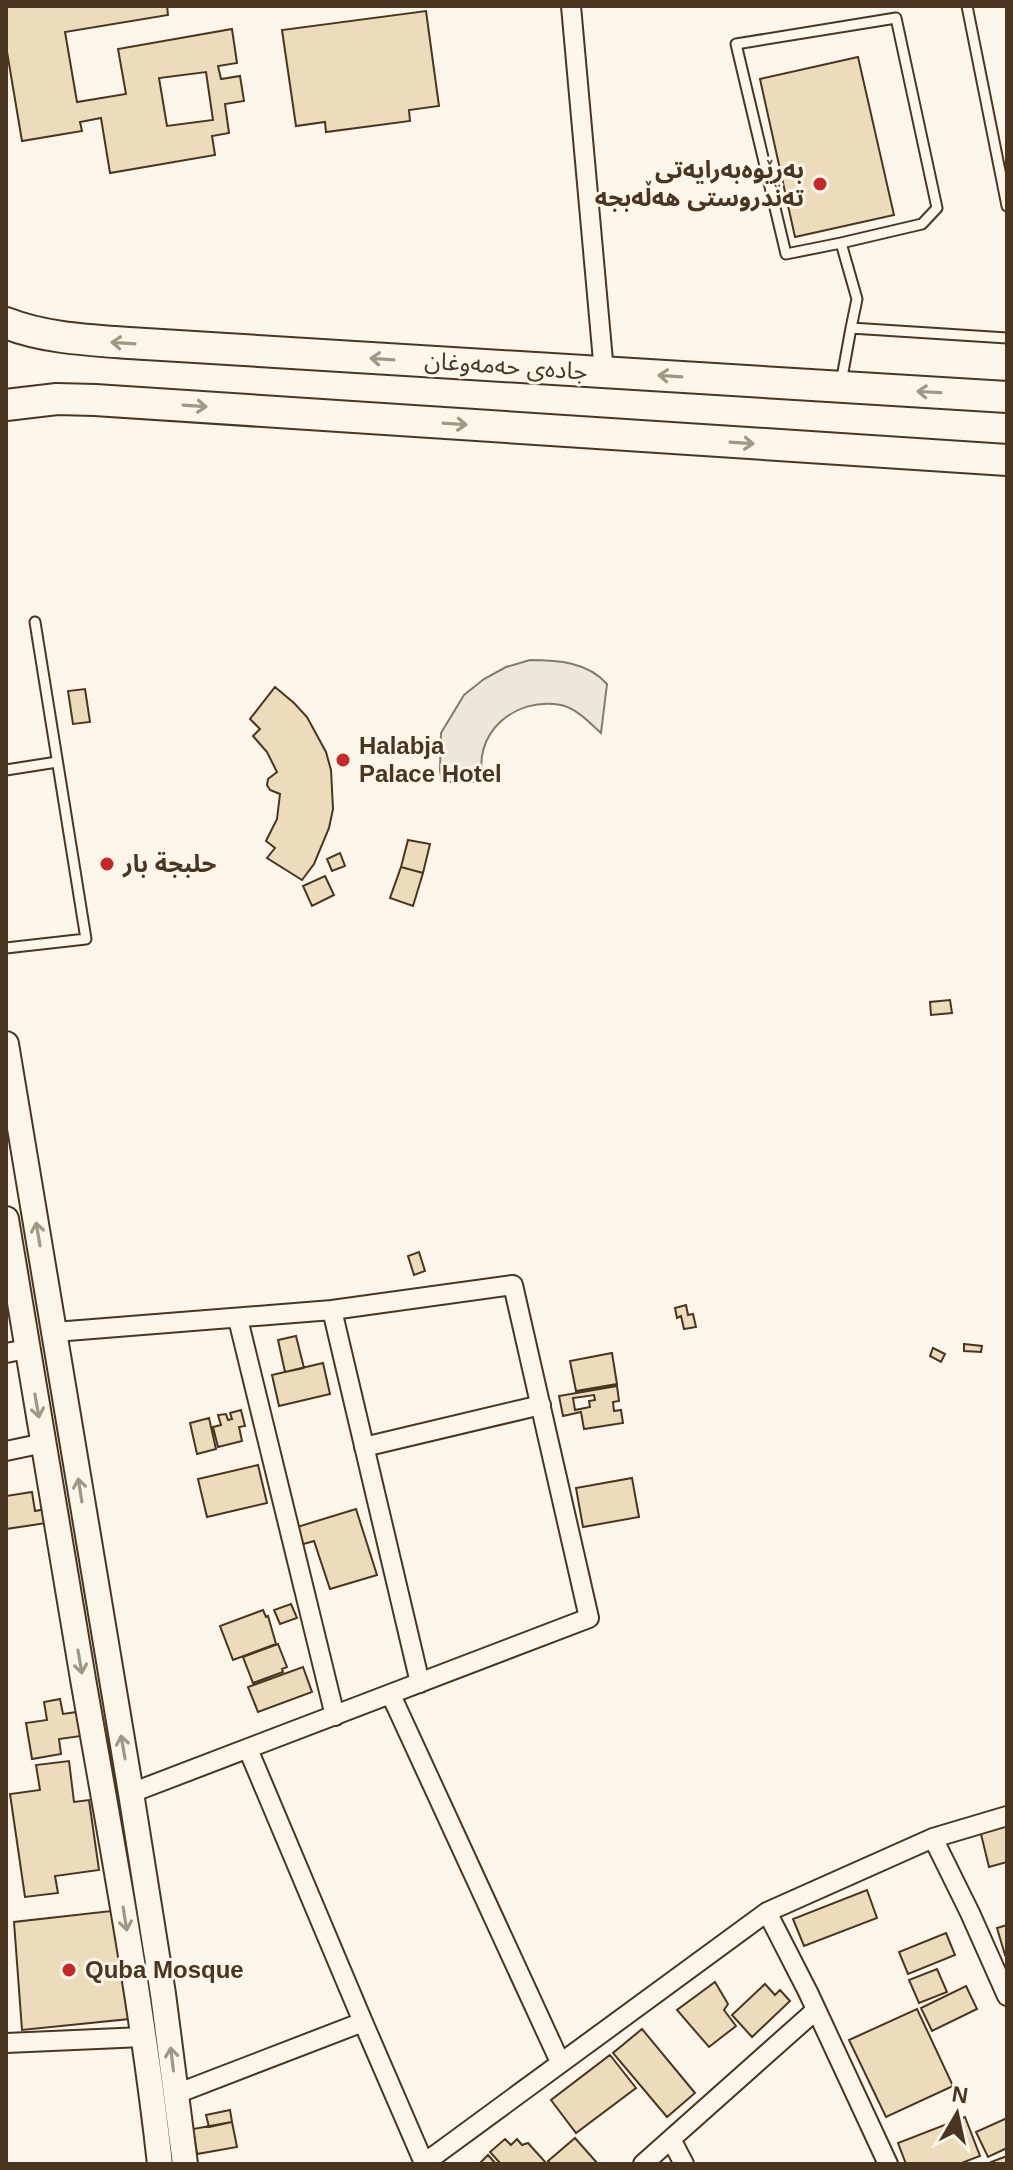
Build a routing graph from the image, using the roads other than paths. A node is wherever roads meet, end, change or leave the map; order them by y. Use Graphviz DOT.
graph roads {
  1 [pos="571,6"];
  2 [pos="967,6"];
  3 [pos="1007,206"];
  4 [pos="841,243"];
  5 [pos="6,323"];
  6 [pos="851,328"];
  7 [pos="1007,338"];
  8 [pos="604,372"];
  9 [pos="841,387"];
  10 [pos="1007,397"];
  11 [pos="6,405"];
  12 [pos="1007,460"];
  13 [pos="35,622"];
  14 [pos="57,762"];
  15 [pos="6,770"];
  16 [pos="6,948"];
  17 [pos="6,1044"];
  18 [pos="6,1219"];
  19 [pos="332,1310"];
  20 [pos="238,1319"];
  21 [pos="55,1332"];
  22 [pos="17,1351"];
  23 [pos="541,1405"];
  24 [pos="44,1443"];
  25 [pos="364,1447"];
  26 [pos="6,1451"];
  27 [pos="90,1552"];
  28 [pos="63,1557"];
  29 [pos="420,1683"];
  30 [pos="391,1695"];
  31 [pos="335,1716"];
  32 [pos="248,1749"];
  33 [pos="131,1793"];
  34 [pos="1007,1816"];
  35 [pos="933,1838"];
  36 [pos="767,1912"];
  37 [pos="1007,1996"];
  38 [pos="816,2010"];
  39 [pos="363,2022"];
  40 [pos="7,2037"];
  41 [pos="143,2037"];
  42 [pos="560,2062"];
  43 [pos="176,2094"];
  44 [pos="671,2139"];
  45 [pos="160,2164"];
  46 [pos="185,2164"];
  47 [pos="423,2164"];
  48 [pos="643,2164"];
  49 [pos="684,2164"];
  50 [pos="888,2164"];
  1 -- 8 [label="street"];
  2 -- 3 [label="lane"];
  4 -- 4 [label="lane"];
  4 -- 6 [label="lane"];
  8 -- 5 [label="main road, جادەی حەمەوغان, one-way"];
  6 -- 7 [label="lane"];
  6 -- 9 [label="lane"];
  9 -- 8 [label="main road, جادەی حەمەوغان, one-way"];
  10 -- 9 [label="main road, جادەی حەمەوغان, one-way"];
  11 -- 12 [label="main road, one-way"];
  13 -- 14 [label="lane"];
  14 -- 15 [label="lane"];
  14 -- 16 [label="lane"];
  21 -- 17 [label="street, one-way"];
  18 -- 22 [label="street"];
  19 -- 20 [label="street"];
  19 -- 23 [label="street"];
  19 -- 25 [label="street"];
  20 -- 21 [label="street"];
  20 -- 31 [label="street"];
  27 -- 21 [label="street, one-way"];
  22 -- 24 [label="street, one-way"];
  23 -- 25 [label="street"];
  23 -- 29 [label="street"];
  24 -- 26 [label="street"];
  24 -- 28 [label="street"];
  25 -- 29 [label="street"];
  27 -- 28 [label="street"];
  33 -- 27 [label="street, one-way"];
  28 -- 41 [label="street, one-way"];
  29 -- 30 [label="street"];
  30 -- 31 [label="street"];
  30 -- 42 [label="street"];
  31 -- 32 [label="street"];
  32 -- 33 [label="street"];
  32 -- 39 [label="street"];
  43 -- 33 [label="street, one-way"];
  34 -- 35 [label="street"];
  35 -- 36 [label="street"];
  35 -- 37 [label="street"];
  36 -- 38 [label="street"];
  36 -- 42 [label="street"];
  38 -- 44 [label="street"];
  38 -- 50 [label="street"];
  39 -- 43 [label="street"];
  39 -- 47 [label="street"];
  40 -- 41 [label="street"];
  41 -- 45 [label="street"];
  42 -- 47 [label="street"];
  43 -- 46 [label="street"];
  44 -- 48 [label="street"];
  44 -- 49 [label="street"];
}
